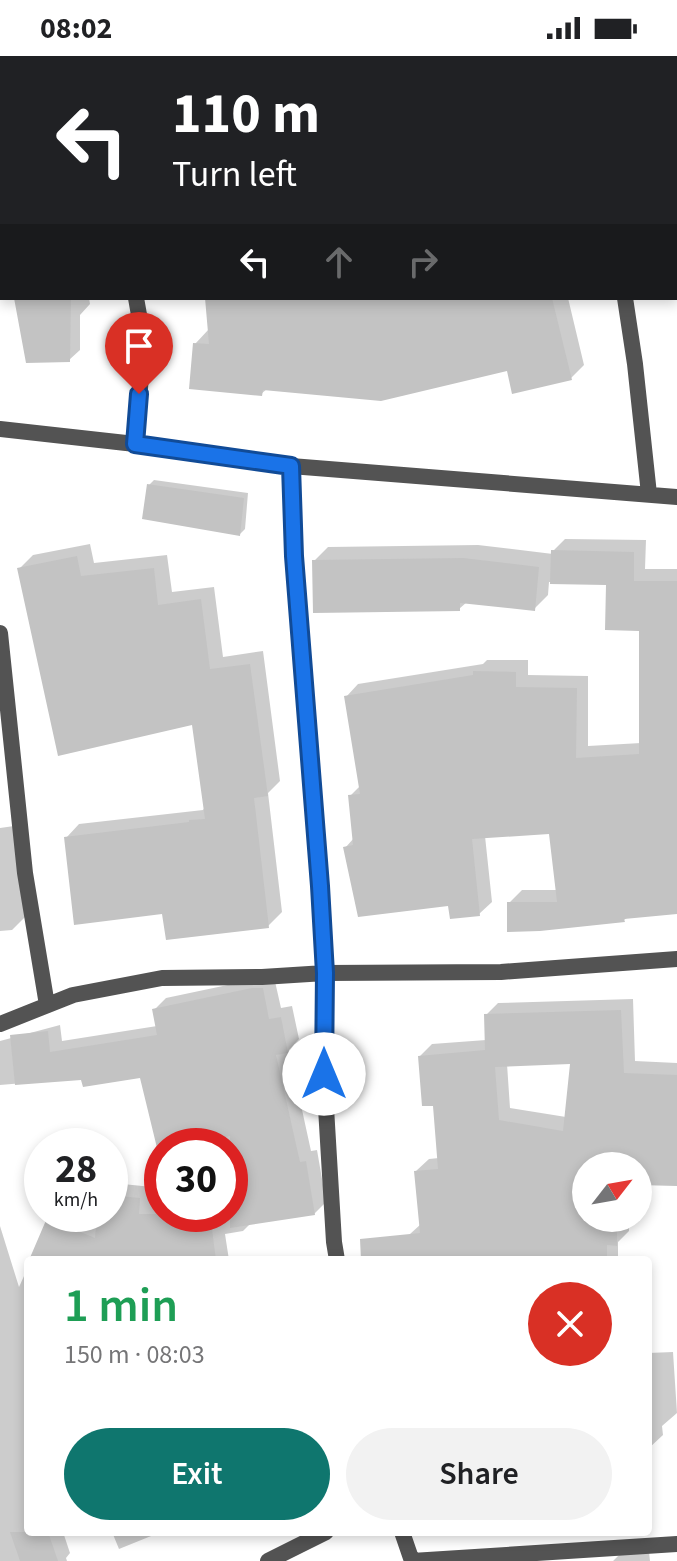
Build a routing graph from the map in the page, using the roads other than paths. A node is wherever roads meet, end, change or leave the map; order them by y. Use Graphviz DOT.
graph roads {
  1 [pos="136,300"];
  2 [pos="625,300"];
  3 [pos="0,429"];
  4 [pos="135,444"];
  5 [pos="291,466"];
  6 [pos="649,494"];
  7 [pos="677,497"];
  8 [pos="0,633"];
  9 [pos="677,959"];
  10 [pos="325,973"];
  11 [pos="47,1005"];
  12 [pos="0,1024"];
  13 [pos="336,1256"];
  14 [pos="318,1536"];
  15 [pos="403,1536"];
  16 [pos="677,1544"];
  17 [pos="268,1561"];
  1 -- 4 [label="street"];
  2 -- 6 [label="street"];
  3 -- 4 [label="street"];
  4 -- 5 [label="street"];
  5 -- 6 [label="street"];
  5 -- 10 [label="street"];
  6 -- 7 [label="street"];
  8 -- 11 [label="street"];
  9 -- 10 [label="street"];
  10 -- 11 [label="street"];
  10 -- 13 [label="street"];
  11 -- 12 [label="street"];
  14 -- 17 [label="street"];
  15 -- 16 [label="street"];
}
